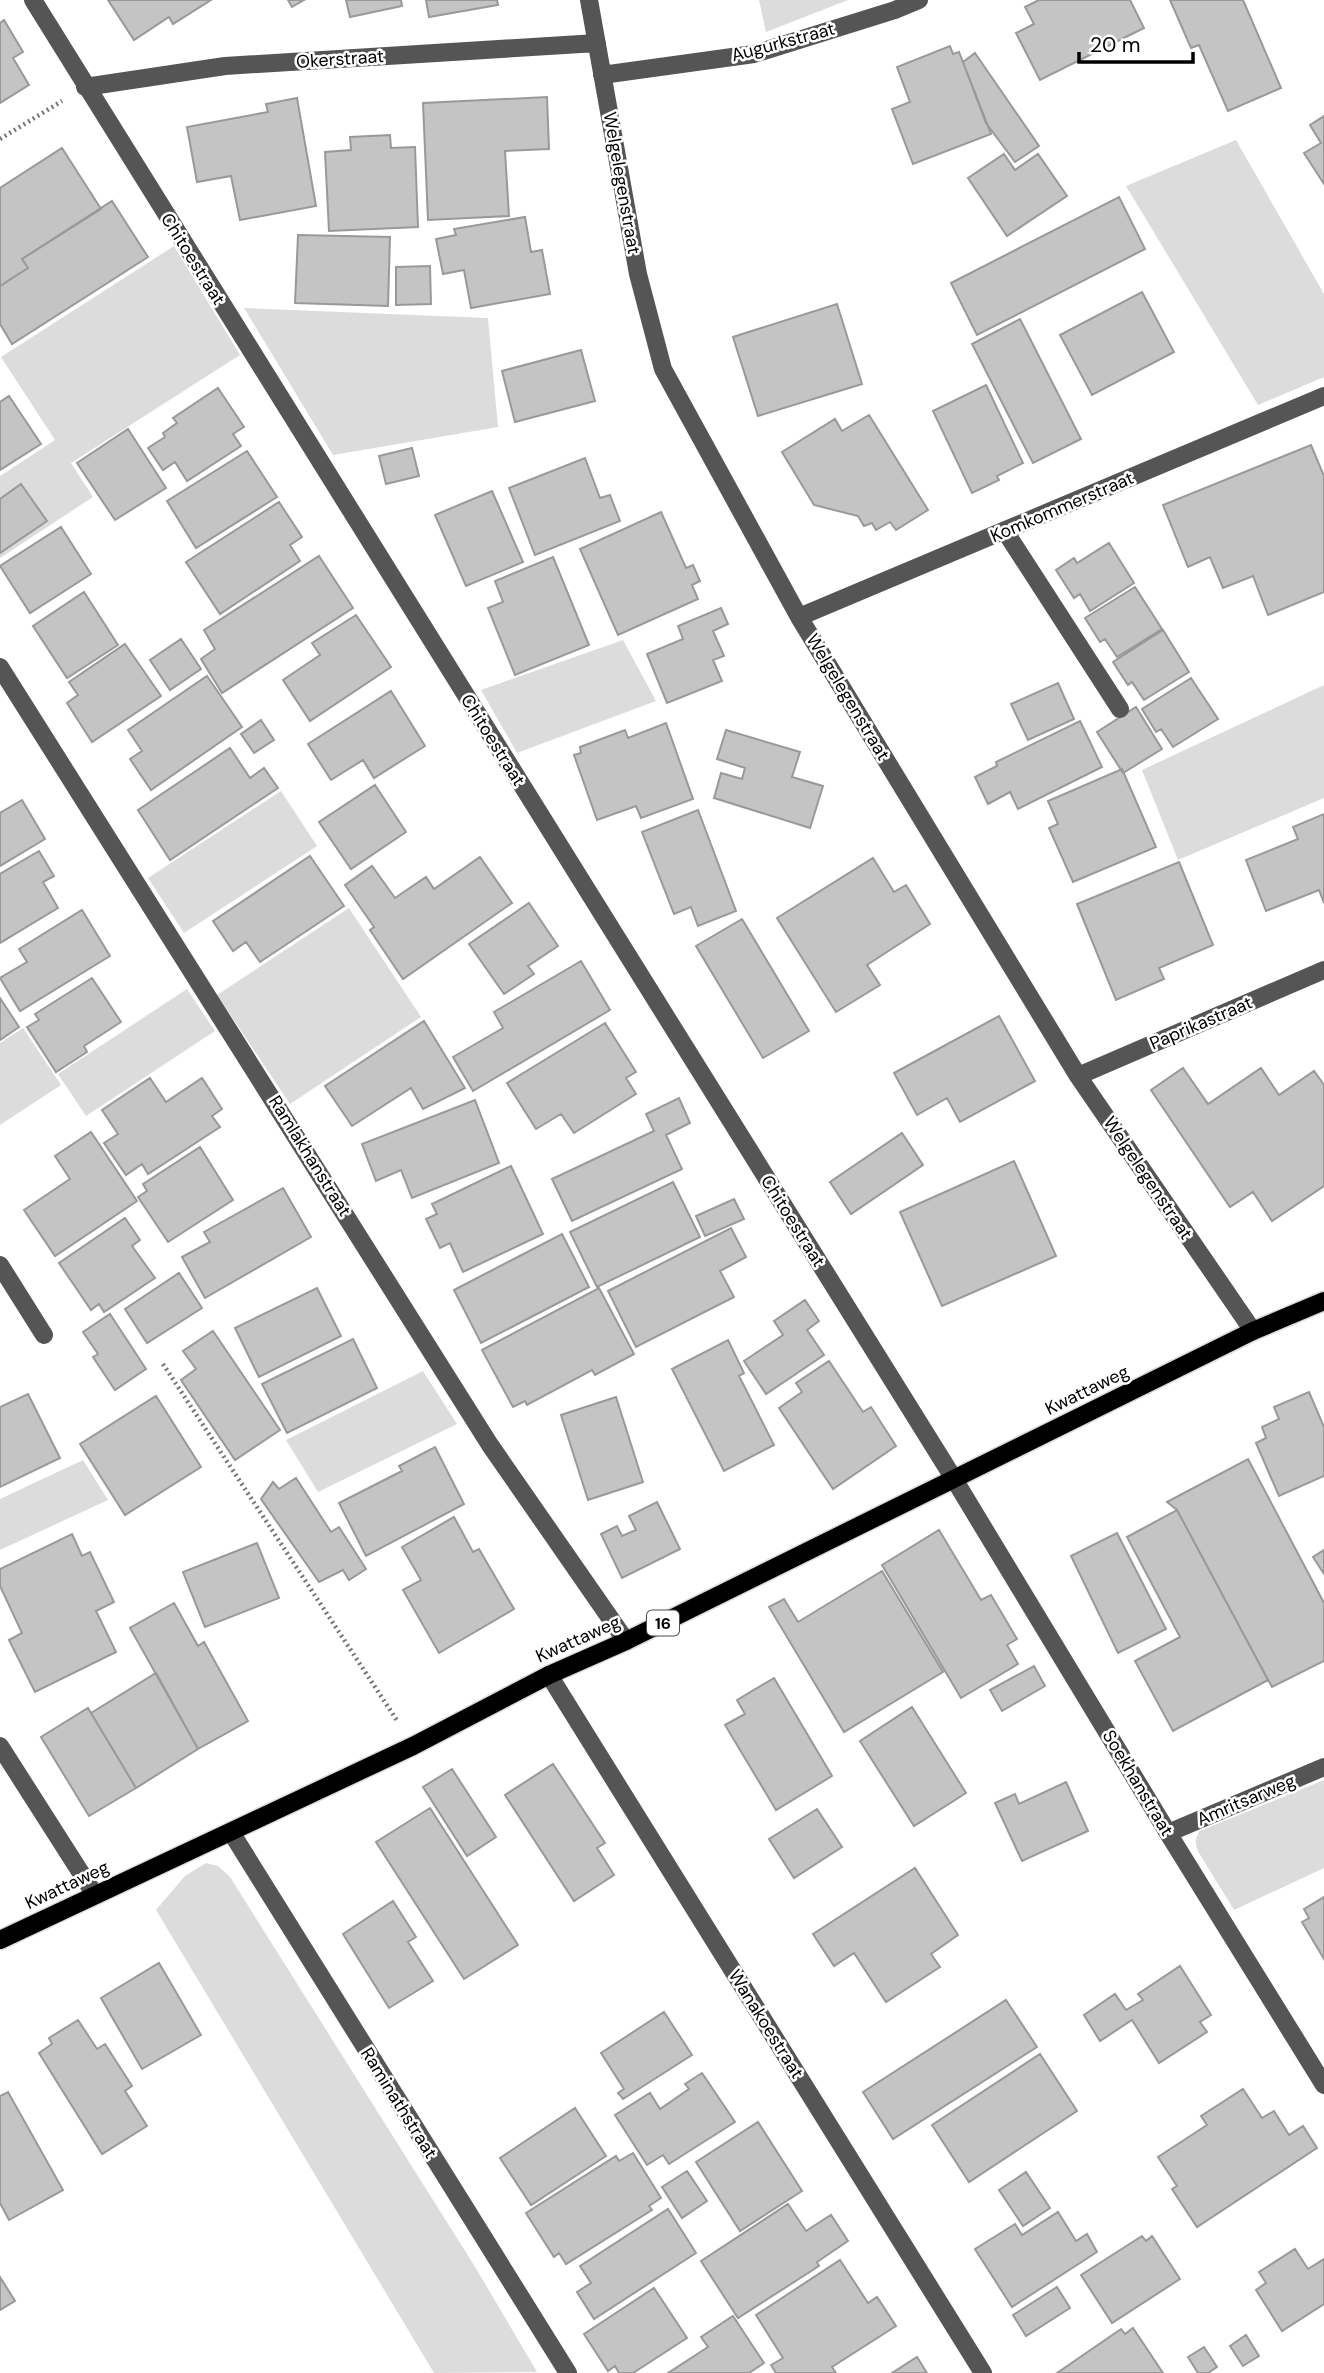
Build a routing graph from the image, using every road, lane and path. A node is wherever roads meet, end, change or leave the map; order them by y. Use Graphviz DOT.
graph roads {
  1 [pos="33,0"];
  2 [pos="589,0"];
  3 [pos="919,0"];
  4 [pos="597,43"];
  5 [pos="603,75"];
  6 [pos="85,87"];
  7 [pos="0,139"];
  8 [pos="1324,396"];
  9 [pos="1004,531"];
  10 [pos="799,617"];
  11 [pos="0,667"];
  12 [pos="1120,709"];
  13 [pos="1324,970"];
  14 [pos="1078,1076"];
  15 [pos="0,1265"];
  16 [pos="1324,1301"];
  17 [pos="1253,1331"];
  18 [pos="44,1335"];
  19 [pos="163,1364"];
  20 [pos="954,1479"];
  21 [pos="626,1641"];
  22 [pos="549,1675"];
  23 [pos="0,1746"];
  24 [pos="414,1746"];
  25 [pos="1324,1767"];
  26 [pos="231,1832"];
  27 [pos="1168,1833"];
  28 [pos="95,1895"];
  29 [pos="0,1940"];
  30 [pos="1324,2085"];
  31 [pos="568,2373"];
  32 [pos="983,2373"];
  1 -- 6 [label="street, Chitoestraat"];
  2 -- 4 [label="street, Welgelegenstraat"];
  3 -- 5 [label="street, Augurkstraat"];
  4 -- 5 [label="street, Welgelegenstraat"];
  4 -- 6 [label="street, Okerstraat"];
  5 -- 10 [label="street, Welgelegenstraat"];
  6 -- 7 [label="path"];
  6 -- 20 [label="street, Chitoestraat"];
  8 -- 9 [label="street, Komkommerstraat"];
  9 -- 10 [label="street, Komkommerstraat"];
  9 -- 12 [label="street"];
  10 -- 14 [label="street, Welgelegenstraat"];
  11 -- 21 [label="street, Ramlakhanstraat"];
  13 -- 14 [label="street, Paprikastraat"];
  14 -- 17 [label="street, Welgelegenstraat"];
  15 -- 18 [label="street"];
  16 -- 17 [label="main road, Kwattaweg / 16"];
  17 -- 20 [label="main road, Kwattaweg / 16"];
  19 -- 24 [label="path"];
  20 -- 21 [label="main road, Kwattaweg / 16"];
  20 -- 27 [label="street, Soekhanstraat"];
  21 -- 22 [label="main road, Kwattaweg / 16"];
  22 -- 24 [label="main road, Kwattaweg / 16"];
  22 -- 32 [label="street, Wanakoestraat"];
  23 -- 28 [label="street"];
  24 -- 26 [label="main road, Kwattaweg / 16"];
  25 -- 27 [label="street, Amritsarweg"];
  26 -- 28 [label="main road, Kwattaweg / 16"];
  26 -- 31 [label="street, Raminathstraat"];
  27 -- 30 [label="street, Soekhanstraat"];
  28 -- 29 [label="main road, Kwattaweg / 16"];
}
